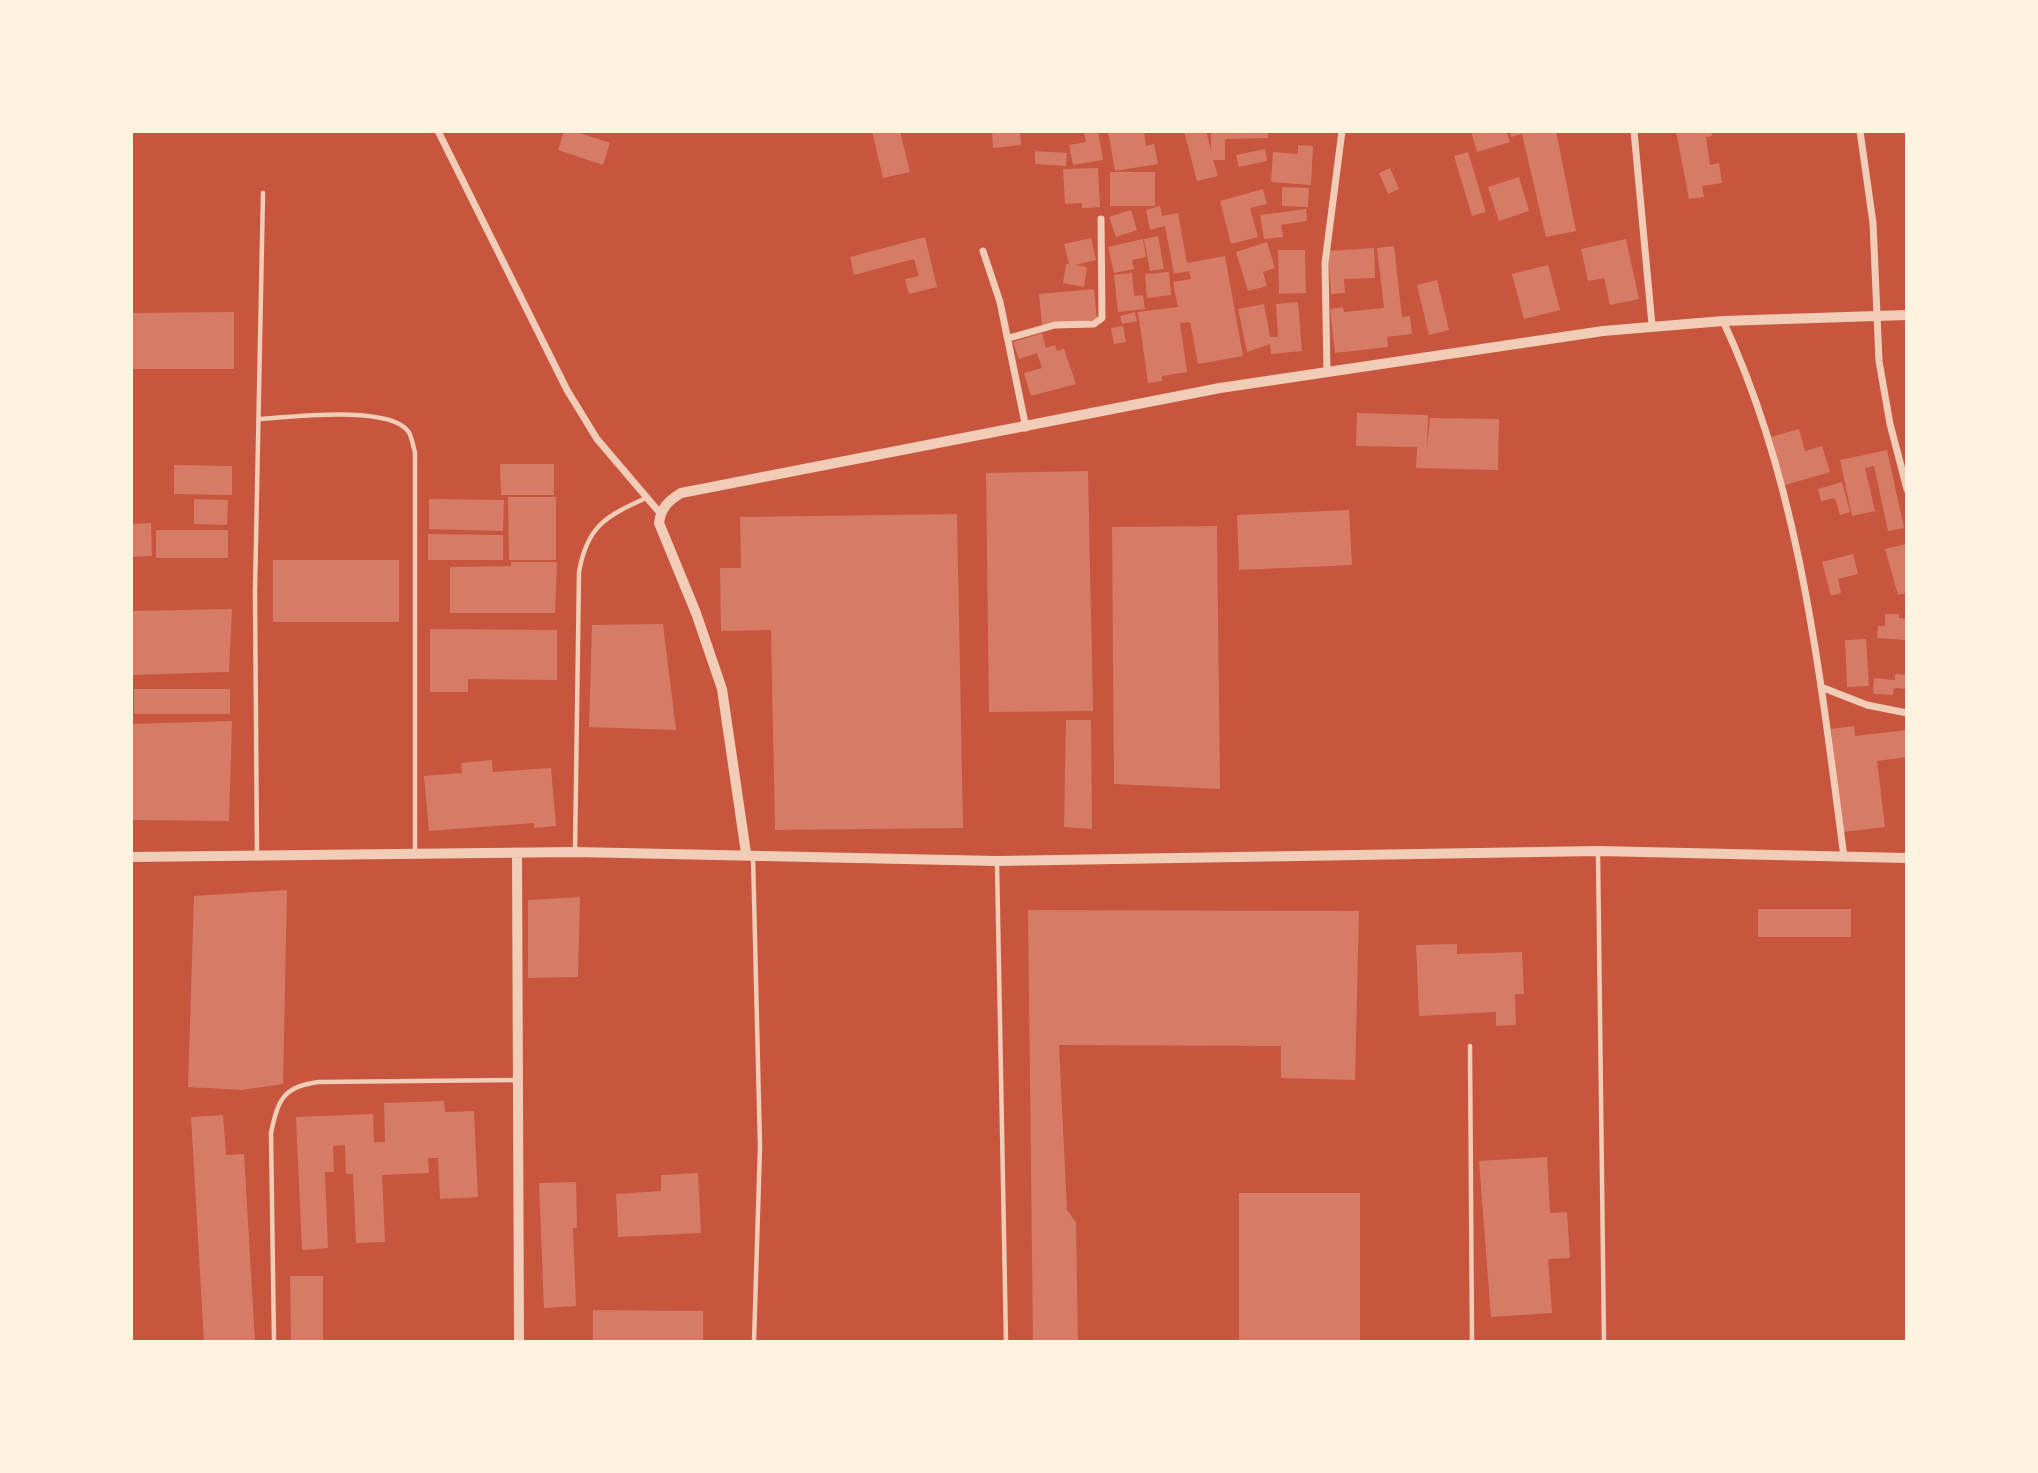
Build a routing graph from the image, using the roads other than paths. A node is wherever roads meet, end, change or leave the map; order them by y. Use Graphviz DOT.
graph roads {
  1 [pos="438,131"];
  2 [pos="1342,131"];
  3 [pos="1634,131"];
  4 [pos="1860,131"];
  5 [pos="263,192"];
  6 [pos="1101,219"];
  7 [pos="983,251"];
  8 [pos="1907,315"];
  9 [pos="1875,316"];
  10 [pos="1723,321"];
  11 [pos="1652,325"];
  12 [pos="1009,338"];
  13 [pos="1327,372"];
  14 [pos="261,419"];
  15 [pos="1026,428"];
  16 [pos="1907,489"];
  17 [pos="646,498"];
  18 [pos="660,513"];
  19 [pos="1821,687"];
  20 [pos="1907,712"];
  21 [pos="1598,851"];
  22 [pos="575,852"];
  23 [pos="517,853"];
  24 [pos="750,853"];
  25 [pos="415,854"];
  26 [pos="257,856"];
  27 [pos="131,857"];
  28 [pos="1844,857"];
  29 [pos="1907,858"];
  30 [pos="997,861"];
  31 [pos="1470,1046"];
  32 [pos="518,1080"];
  33 [pos="274,1342"];
  34 [pos="519,1342"];
  35 [pos="754,1342"];
  36 [pos="1006,1342"];
  37 [pos="1472,1342"];
  38 [pos="1604,1342"];
  1 -- 17 [label="street"];
  2 -- 13 [label="street"];
  3 -- 11 [label="street"];
  4 -- 9 [label="street"];
  5 -- 14 [label="lane"];
  6 -- 12 [label="street"];
  7 -- 12 [label="street"];
  8 -- 9 [label="street"];
  9 -- 10 [label="street"];
  9 -- 16 [label="street"];
  10 -- 11 [label="street"];
  10 -- 19 [label="street"];
  11 -- 13 [label="street"];
  12 -- 15 [label="street"];
  13 -- 15 [label="street"];
  14 -- 25 [label="lane"];
  14 -- 26 [label="lane"];
  15 -- 18 [label="street"];
  17 -- 18 [label="street"];
  17 -- 22 [label="lane"];
  18 -- 24 [label="street"];
  19 -- 20 [label="street"];
  19 -- 28 [label="street"];
  21 -- 28 [label="street"];
  21 -- 30 [label="street"];
  21 -- 38 [label="lane"];
  22 -- 23 [label="street"];
  22 -- 24 [label="street"];
  23 -- 25 [label="street"];
  23 -- 32 [label="street"];
  24 -- 30 [label="street"];
  24 -- 35 [label="lane"];
  25 -- 26 [label="street"];
  26 -- 27 [label="street"];
  28 -- 29 [label="street"];
  30 -- 36 [label="lane"];
  31 -- 37 [label="lane"];
  32 -- 33 [label="lane"];
  32 -- 34 [label="street"];
}
